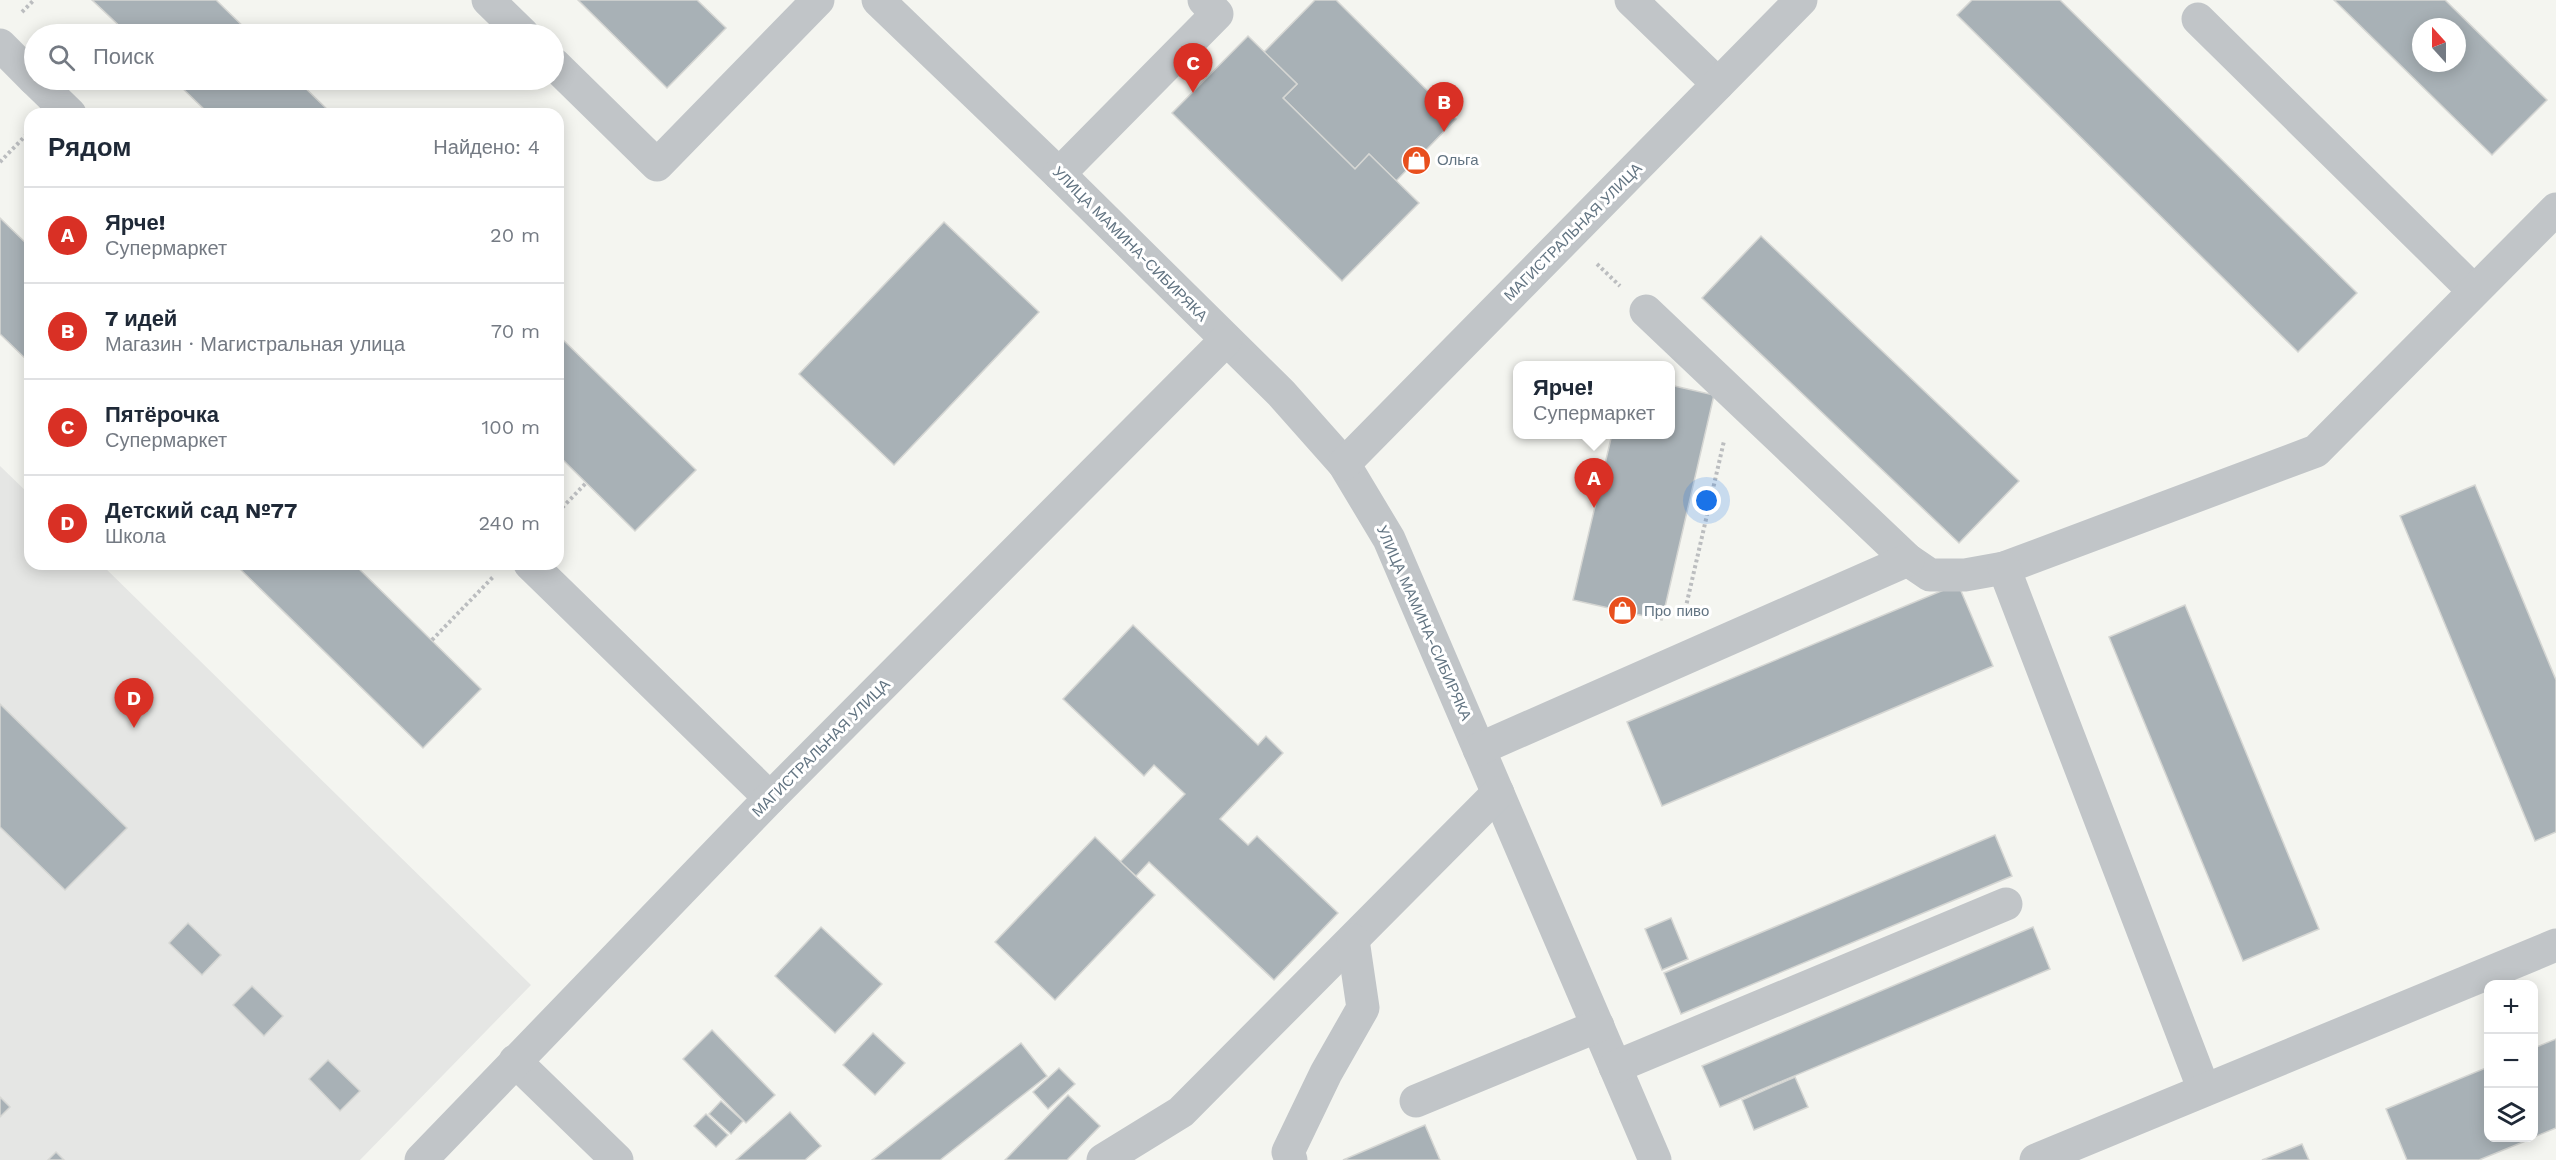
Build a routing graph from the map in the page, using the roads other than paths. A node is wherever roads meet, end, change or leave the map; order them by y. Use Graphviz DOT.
graph roads {
  1 [pos="488,0"];
  2 [pos="818,0"];
  3 [pos="878,0"];
  4 [pos="1204,0"];
  5 [pos="1631,0"];
  6 [pos="1801,0"];
  7 [pos="2198,19"];
  8 [pos="513,24"];
  9 [pos="0,45"];
  10 [pos="24,68"];
  11 [pos="564,74"];
  12 [pos="1718,84"];
  13 [pos="46,90"];
  14 [pos="64,108"];
  15 [pos="1059,174"];
  16 [pos="2556,209"];
  17 [pos="2474,291"];
  18 [pos="1646,311"];
  19 [pos="1226,340"];
  20 [pos="1344,464"];
  21 [pos="1908,560"];
  22 [pos="2004,568"];
  23 [pos="536,570"];
  24 [pos="1479,749"];
  25 [pos="1498,793"];
  26 [pos="770,798"];
  27 [pos="2006,904"];
  28 [pos="1353,940"];
  29 [pos="2556,945"];
  30 [pos="1598,1026"];
  31 [pos="514,1061"];
  32 [pos="1615,1067"];
  33 [pos="2204,1090"];
  34 [pos="1416,1101"];
  35 [pos="421,1160"];
  36 [pos="617,1160"];
  37 [pos="1103,1160"];
  38 [pos="1291,1160"];
  39 [pos="1655,1160"];
  40 [pos="2036,1160"];
  1 -- 8 [label="street"];
  2 -- 11 [label="street"];
  3 -- 15 [label="street, УЛИЦА МАМИНА-СИБИРЯКА"];
  4 -- 15 [label="street"];
  5 -- 12 [label="street"];
  6 -- 12 [label="street, МАГИСТРАЛЬНАЯ УЛИЦА"];
  7 -- 17 [label="street"];
  9 -- 10 [label="street"];
  12 -- 20 [label="street, МАГИСТРАЛЬНАЯ УЛИЦА"];
  13 -- 14 [label="street"];
  15 -- 19 [label="street, УЛИЦА МАМИНА-СИБИРЯКА"];
  16 -- 17 [label="street"];
  17 -- 22 [label="street"];
  18 -- 21 [label="street"];
  19 -- 20 [label="street, УЛИЦА МАМИНА-СИБИРЯКА"];
  19 -- 26 [label="street, МАГИСТРАЛЬНАЯ УЛИЦА"];
  20 -- 24 [label="street, УЛИЦА МАМИНА-СИБИРЯКА"];
  21 -- 22 [label="street"];
  21 -- 24 [label="street"];
  22 -- 33 [label="street"];
  23 -- 26 [label="street"];
  24 -- 25 [label="street, УЛИЦА МАМИНА-СИБИРЯКА"];
  25 -- 28 [label="street"];
  25 -- 30 [label="street, УЛИЦА МАМИНА-СИБИРЯКА"];
  26 -- 31 [label="street, МАГИСТРАЛЬНАЯ УЛИЦА"];
  27 -- 32 [label="street"];
  28 -- 37 [label="street"];
  28 -- 38 [label="street"];
  29 -- 33 [label="street"];
  30 -- 32 [label="street, УЛИЦА МАМИНА-СИБИРЯКА"];
  30 -- 34 [label="street"];
  31 -- 35 [label="street, МАГИСТРАЛЬНАЯ УЛИЦА"];
  31 -- 36 [label="street"];
  32 -- 39 [label="street, УЛИЦА МАМИНА-СИБИРЯКА"];
  33 -- 40 [label="street"];
}
